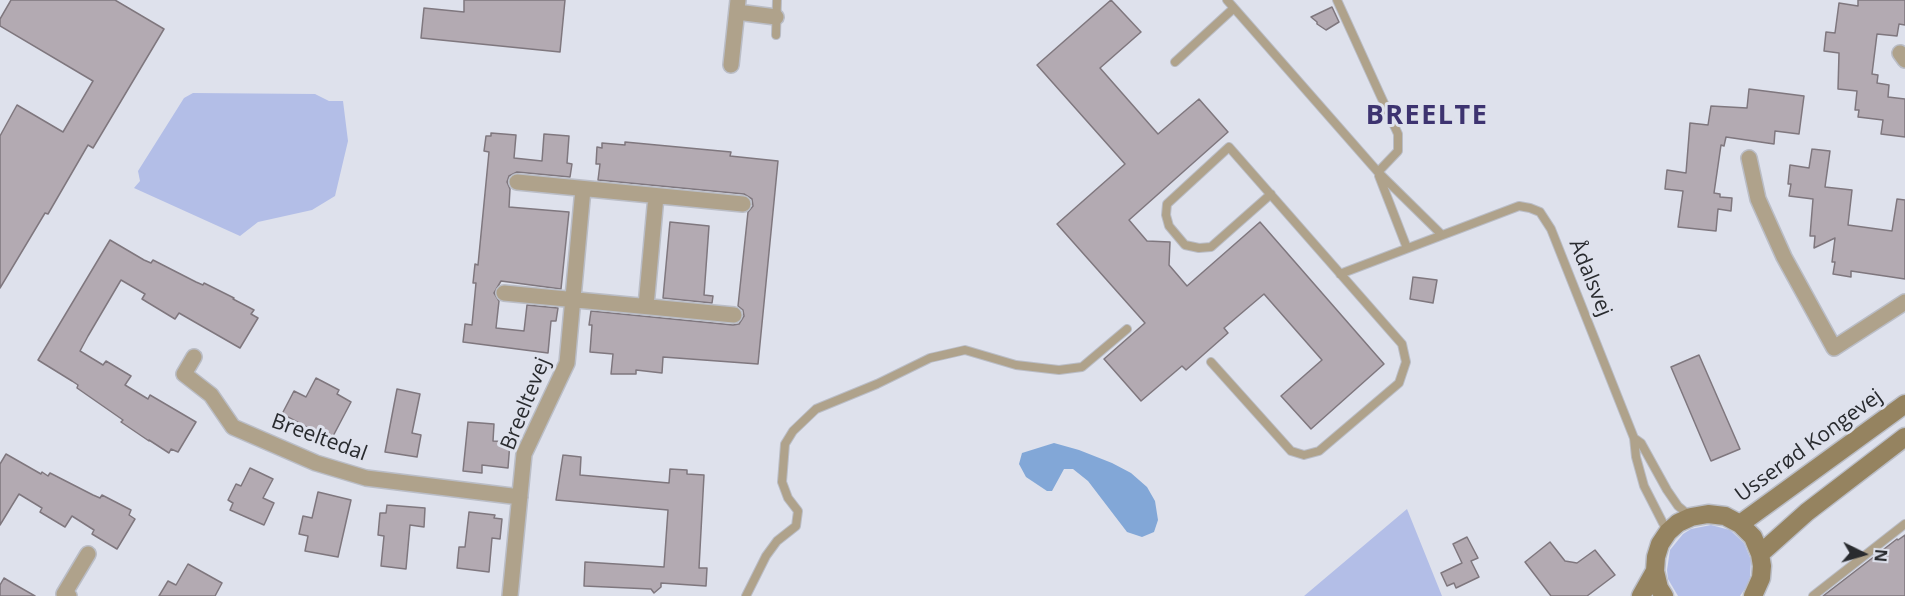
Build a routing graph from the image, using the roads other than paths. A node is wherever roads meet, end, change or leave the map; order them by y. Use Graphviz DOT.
graph roads {
  1 [pos="777,0"];
  2 [pos="1227,0"];
  3 [pos="1337,0"];
  4 [pos="738,6"];
  5 [pos="1234,8"];
  6 [pos="776,17"];
  7 [pos="776,35"];
  8 [pos="1174,62"];
  9 [pos="731,65"];
  10 [pos="1749,158"];
  11 [pos="1378,172"];
  12 [pos="517,182"];
  13 [pos="583,189"];
  14 [pos="1271,194"];
  15 [pos="656,196"];
  16 [pos="743,204"];
  17 [pos="1441,234"];
  18 [pos="1407,248"];
  19 [pos="1340,274"];
  20 [pos="504,293"];
  21 [pos="572,299"];
  22 [pos="1905,302"];
  23 [pos="645,306"];
  24 [pos="734,315"];
  25 [pos="1127,329"];
  26 [pos="194,357"];
  27 [pos="1211,362"];
  28 [pos="1905,404"];
  29 [pos="1905,437"];
  30 [pos="1634,438"];
  31 [pos="520,497"];
  32 [pos="1691,517"];
  33 [pos="1740,524"];
  34 [pos="1905,524"];
  35 [pos="1668,532"];
  36 [pos="88,554"];
  37 [pos="1760,554"];
  38 [pos="1655,571"];
  39 [pos="69,596"];
  40 [pos="510,596"];
  41 [pos="746,596"];
  42 [pos="1641,596"];
  43 [pos="1664,596"];
  44 [pos="1753,596"];
  45 [pos="1813,596"];
  1 -- 6 [label="lane"];
  2 -- 5 [label="lane"];
  3 -- 11 [label="lane"];
  4 -- 6 [label="street"];
  4 -- 9 [label="street"];
  5 -- 8 [label="lane"];
  5 -- 11 [label="lane"];
  6 -- 7 [label="lane"];
  10 -- 22 [label="street"];
  11 -- 17 [label="lane"];
  11 -- 18 [label="lane"];
  12 -- 13 [label="street"];
  13 -- 15 [label="street"];
  13 -- 21 [label="street, Breeltevej"];
  14 -- 14 [label="lane"];
  14 -- 19 [label="lane"];
  15 -- 16 [label="street"];
  15 -- 23 [label="street"];
  17 -- 18 [label="lane"];
  17 -- 30 [label="lane, Ådalsvej"];
  18 -- 19 [label="lane"];
  19 -- 27 [label="lane"];
  20 -- 21 [label="street"];
  21 -- 23 [label="street"];
  21 -- 31 [label="street, Breeltevej"];
  23 -- 24 [label="street"];
  25 -- 41 [label="lane"];
  26 -- 31 [label="street, Breeltedal"];
  28 -- 33 [label="main road, Usserød Kongevej"];
  29 -- 37 [label="main road"];
  30 -- 32 [label="lane, Ådalsvej"];
  30 -- 35 [label="lane, Ådalsvej"];
  31 -- 40 [label="street, Breeltevej"];
  32 -- 33 [label="main road"];
  32 -- 35 [label="main road"];
  33 -- 37 [label="main road"];
  34 -- 45 [label="lane"];
  35 -- 38 [label="main road"];
  36 -- 39 [label="street"];
  37 -- 44 [label="main road"];
  38 -- 42 [label="main road"];
  38 -- 43 [label="main road"];
}
